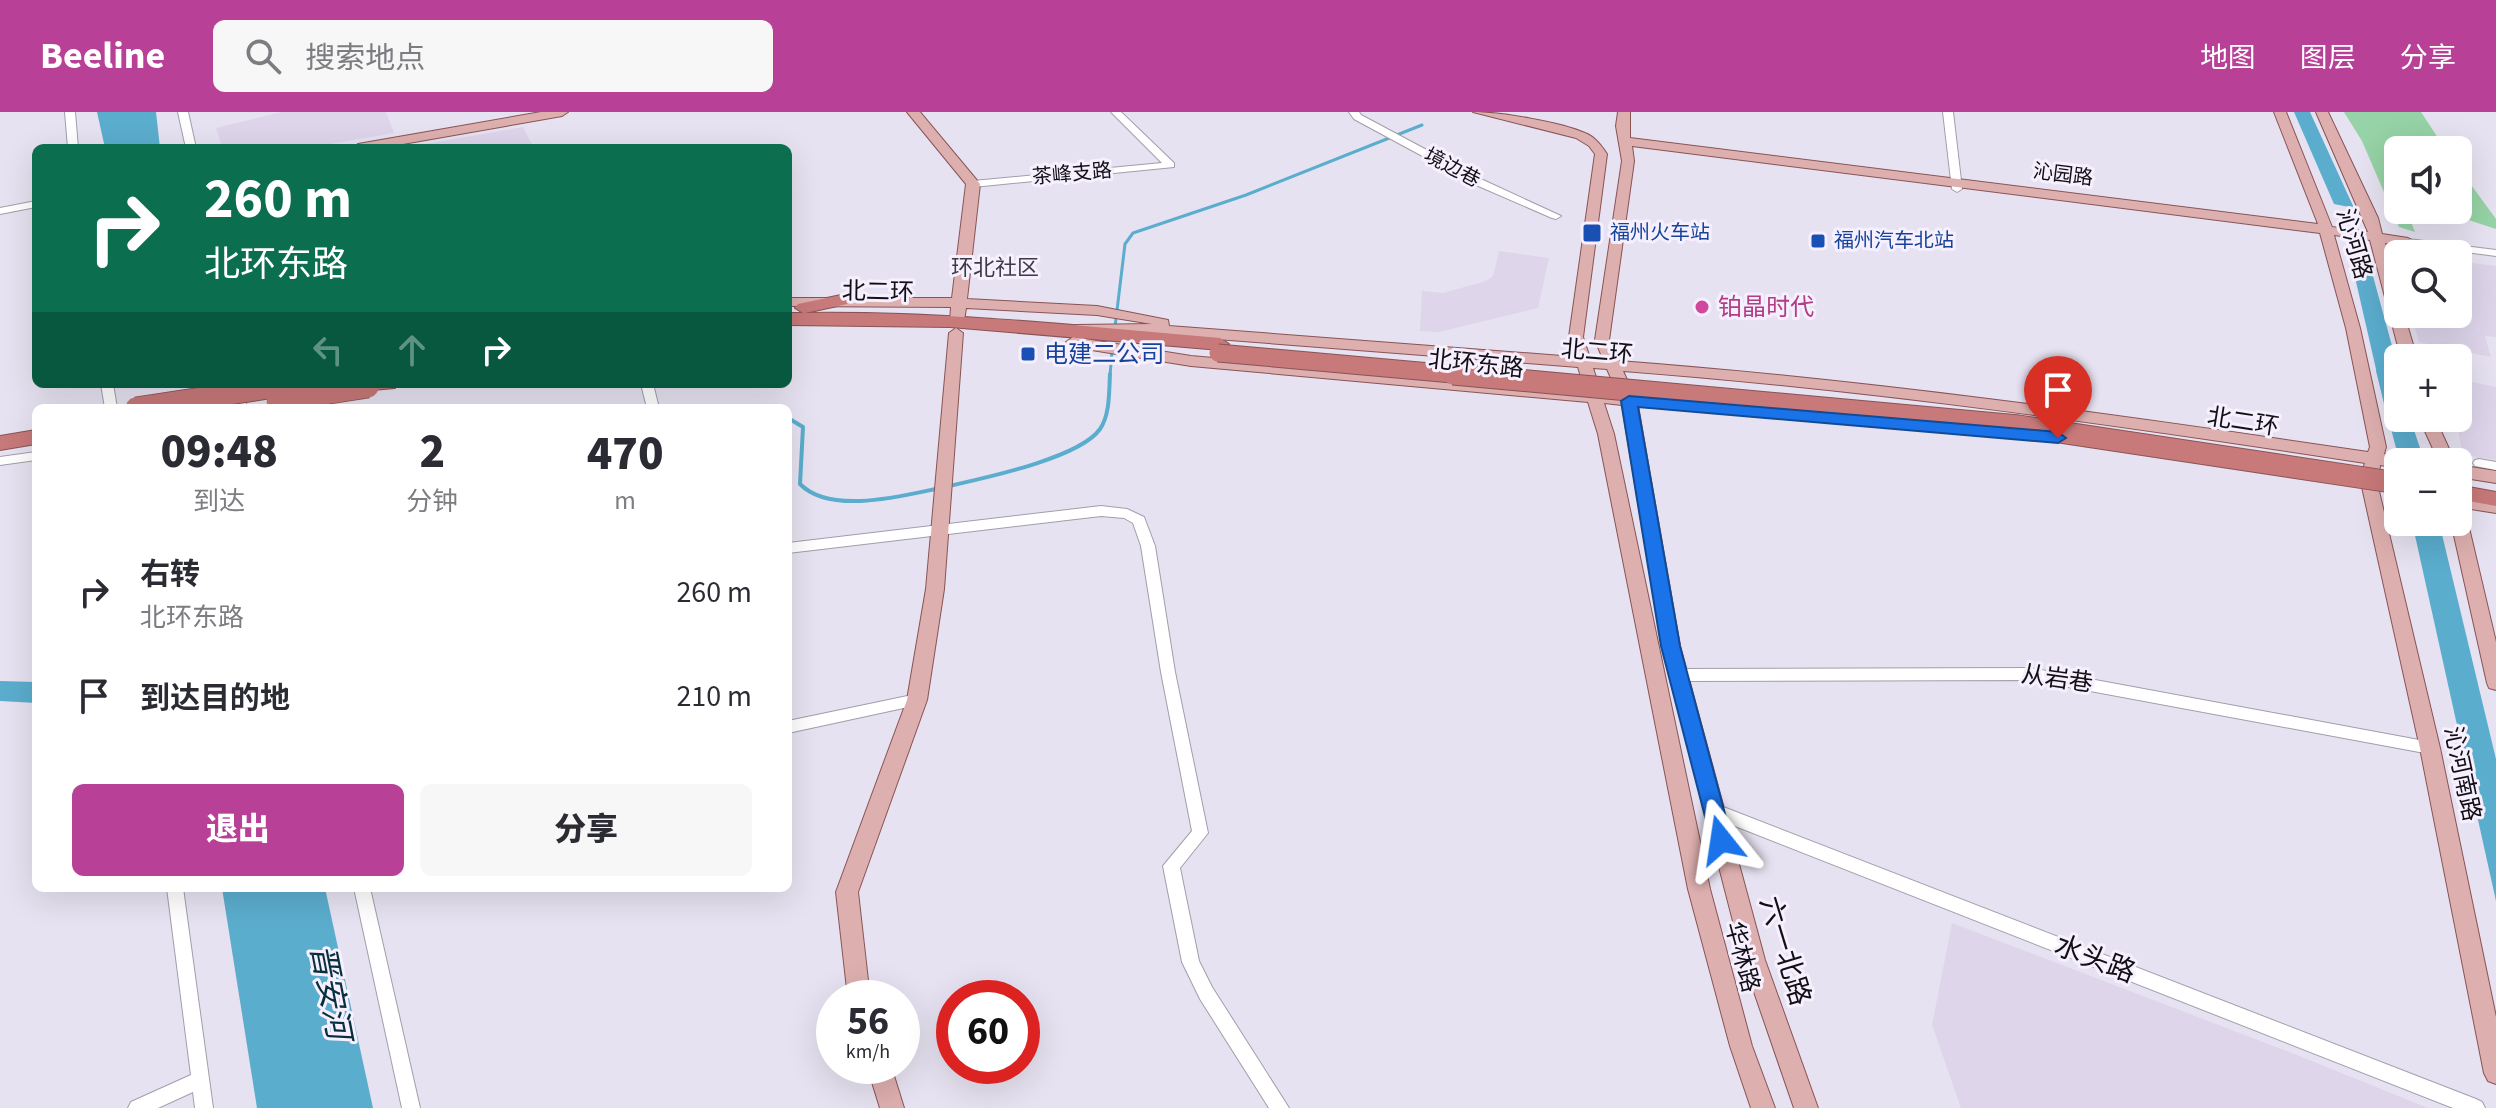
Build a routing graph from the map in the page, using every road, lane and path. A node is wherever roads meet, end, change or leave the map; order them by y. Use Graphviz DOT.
graph roads {
  1 [pos="70,112"];
  2 [pos="183,112"];
  3 [pos="562,112"];
  4 [pos="913,112"];
  5 [pos="1116,112"];
  6 [pos="1354,112"];
  7 [pos="1479,112"];
  8 [pos="1624,112"];
  9 [pos="1948,112"];
  10 [pos="2280,112"];
  11 [pos="2322,112"];
  12 [pos="73,144"];
  13 [pos="190,144"];
  14 [pos="381,144"];
  15 [pos="1625,145"];
  16 [pos="973,184"];
  17 [pos="1957,186"];
  18 [pos="32,205"];
  19 [pos="0,211"];
  20 [pos="1556,216"];
  21 [pos="2327,233"];
  22 [pos="2377,239"];
  23 [pos="2387,240"];
  24 [pos="2472,250"];
  25 [pos="2496,253"];
  26 [pos="841,300"];
  27 [pos="792,302"];
  28 [pos="792,311"];
  29 [pos="792,319"];
  30 [pos="958,319"];
  31 [pos="792,332"];
  32 [pos="1113,336"];
  33 [pos="2405,344"];
  34 [pos="1219,349"];
  35 [pos="1585,361"];
  36 [pos="1614,364"];
  37 [pos="268,388"];
  38 [pos="359,388"];
  39 [pos="1597,399"];
  40 [pos="1629,401"];
  41 [pos="162,404"];
  42 [pos="255,404"];
  43 [pos="32,424"];
  44 [pos="0,429"];
  45 [pos="32,438"];
  46 [pos="0,443"];
  47 [pos="32,457"];
  48 [pos="2375,459"];
  49 [pos="2384,460"];
  50 [pos="0,461"];
  51 [pos="2479,463"];
  52 [pos="2496,466"];
  53 [pos="2384,472"];
  54 [pos="2472,473"];
  55 [pos="2496,477"];
  56 [pos="2384,481"];
  57 [pos="2472,485"];
  58 [pos="2370,487"];
  59 [pos="2496,489"];
  60 [pos="2384,490"];
  61 [pos="2472,495"];
  62 [pos="2496,499"];
  63 [pos="2472,503"];
  64 [pos="2496,507"];
  65 [pos="939,530"];
  66 [pos="2463,536"];
  67 [pos="792,548"];
  68 [pos="1678,675"];
  69 [pos="2496,683"];
  70 [pos="917,700"];
  71 [pos="792,726"];
  72 [pos="2430,748"];
  73 [pos="1713,810"];
  74 [pos="176,892"];
  75 [pos="363,892"];
  76 [pos="857,980"];
  77 [pos="2496,1073"];
  78 [pos="200,1080"];
  79 [pos="885,1084"];
  80 [pos="137,1108"];
  81 [pos="204,1108"];
  82 [pos="411,1108"];
  83 [pos="892,1108"];
  84 [pos="1280,1108"];
  85 [pos="1763,1108"];
  86 [pos="1806,1108"];
  87 [pos="2476,1108"];
  1 -- 12 [label="street"];
  2 -- 13 [label="street"];
  3 -- 14 [label="main road"];
  4 -- 16 [label="main road"];
  5 -- 16 [label="street, 茶峰支路"];
  6 -- 20 [label="street, 境边巷"];
  7 -- 35 [label="main road, 华林路"];
  8 -- 15 [label="main road"];
  9 -- 17 [label="street"];
  10 -- 21 [label="main road, 沁河路"];
  11 -- 22 [label="main road, 沁河路"];
  15 -- 17 [label="main road"];
  15 -- 36 [label="main road"];
  16 -- 30 [label="main road"];
  17 -- 21 [label="main road"];
  18 -- 19 [label="street"];
  21 -- 22 [label="main road"];
  21 -- 48 [label="main road, 沁河路"];
  22 -- 23 [label="main road"];
  22 -- 33 [label="main road, 沁河路"];
  24 -- 25 [label="street"];
  26 -- 27 [label="main road"];
  26 -- 28 [label="highway"];
  26 -- 30 [label="main road"];
  29 -- 30 [label="highway, 北二环"];
  30 -- 31 [label="highway, 北二环"];
  30 -- 32 [label="highway, 北二环"];
  30 -- 32 [label="main road"];
  30 -- 65 [label="main road"];
  32 -- 34 [label="highway, 北二环"];
  32 -- 35 [label="main road"];
  32 -- 39 [label="main road, 北环东路"];
  34 -- 53 [label="highway, 北二环"];
  34 -- 56 [label="highway, 北二环, bridge"];
  35 -- 36 [label="main road"];
  35 -- 39 [label="main road, 华林路"];
  36 -- 40 [label="main road"];
  36 -- 48 [label="main road"];
  37 -- 41 [label="highway, bridge"];
  38 -- 42 [label="highway, bridge"];
  39 -- 40 [label="main road, 北环东路"];
  39 -- 85 [label="main road, 华林路"];
  40 -- 58 [label="main road, 北环东路"];
  40 -- 68 [label="main road"];
  43 -- 44 [label="highway"];
  45 -- 46 [label="highway"];
  47 -- 50 [label="street"];
  48 -- 49 [label="main road"];
  48 -- 58 [label="main road, 沁河路"];
  51 -- 52 [label="street"];
  54 -- 55 [label="main road"];
  57 -- 59 [label="highway"];
  58 -- 60 [label="main road, 北环东路"];
  58 -- 72 [label="main road, 沁河南路"];
  61 -- 62 [label="highway"];
  63 -- 64 [label="main road"];
  65 -- 67 [label="street"];
  65 -- 70 [label="main road"];
  65 -- 84 [label="street"];
  66 -- 69 [label="main road"];
  68 -- 72 [label="street, 从岩巷"];
  68 -- 73 [label="main road"];
  70 -- 71 [label="street"];
  70 -- 76 [label="main road"];
  72 -- 77 [label="main road, 沁河南路"];
  73 -- 86 [label="main road, 六一北路"];
  73 -- 87 [label="street, 水头路"];
  74 -- 78 [label="street"];
  75 -- 82 [label="street"];
  78 -- 80 [label="street"];
  78 -- 81 [label="street"];
  79 -- 83 [label="main road"];
}
